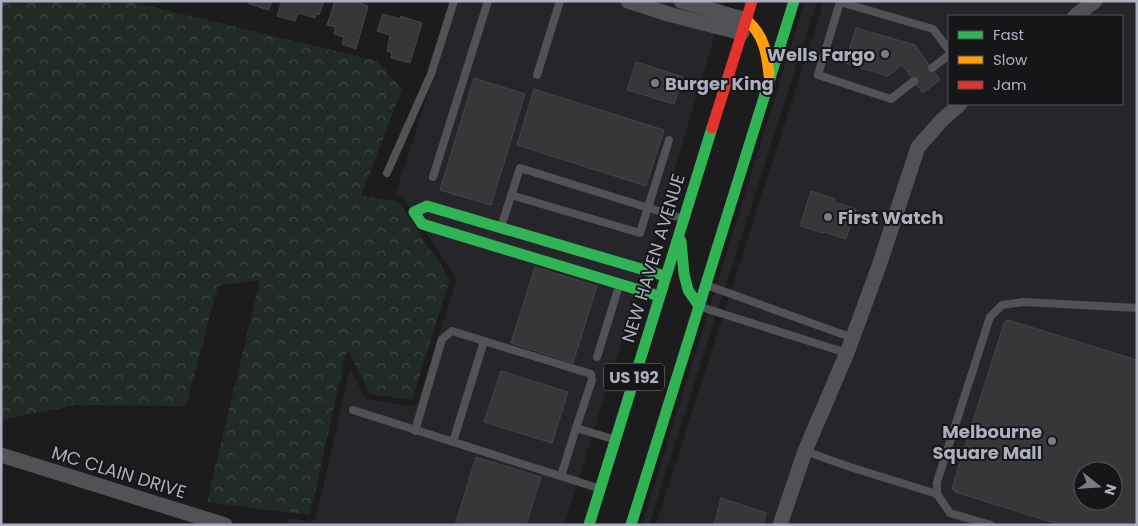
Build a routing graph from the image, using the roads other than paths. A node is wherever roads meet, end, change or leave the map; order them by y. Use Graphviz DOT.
graph roads {
  1 [pos="454,1"];
  2 [pos="488,1"];
  3 [pos="560,1"];
  4 [pos="628,1"];
  5 [pos="681,1"];
  6 [pos="752,1"];
  7 [pos="794,1"];
  8 [pos="1095,1"];
  9 [pos="1076,15"];
  10 [pos="744,27"];
  11 [pos="948,49"];
  12 [pos="948,56"];
  13 [pos="932,68"];
  14 [pos="536,75"];
  15 [pos="914,81"];
  16 [pos="769,82"];
  17 [pos="959,105"];
  18 [pos="669,140"];
  19 [pos="387,174"];
  20 [pos="433,177"];
  21 [pos="511,195"];
  22 [pos="648,208"];
  23 [pos="681,224"];
  24 [pos="501,228"];
  25 [pos="625,265"];
  26 [pos="665,276"];
  27 [pos="620,284"];
  28 [pos="706,285"];
  29 [pos="674,293"];
  30 [pos="659,296"];
  31 [pos="699,306"];
  32 [pos="1137,308"];
  33 [pos="685,317"];
  34 [pos="853,338"];
  35 [pos="484,341"];
  36 [pos="688,341"];
  37 [pos="847,353"];
  38 [pos="597,357"];
  39 [pos="353,410"];
  40 [pos="576,428"];
  41 [pos="415,430"];
  42 [pos="615,440"];
  43 [pos="452,442"];
  44 [pos="805,451"];
  45 [pos="1,455"];
  46 [pos="561,476"];
  47 [pos="600,488"];
  48 [pos="937,494"];
  49 [pos="225,525"];
  50 [pos="588,525"];
  51 [pos="631,525"];
  52 [pos="780,525"];
  53 [pos="991,525"];
  1 -- 19 [label="lane"];
  2 -- 20 [label="lane"];
  3 -- 14 [label="lane"];
  4 -- 10 [label="street"];
  5 -- 10 [label="street"];
  6 -- 10 [label="main road, NEW HAVEN AVENUE / US 192"];
  7 -- 16 [label="main road, US 192"];
  8 -- 9 [label="street"];
  10 -- 16 [label="main road"];
  10 -- 23 [label="main road, NEW HAVEN AVENUE / US 192"];
  11 -- 15 [label="lane"];
  12 -- 13 [label="lane"];
  16 -- 28 [label="main road, US 192"];
  17 -- 34 [label="street"];
  18 -- 22 [label="lane"];
  21 -- 22 [label="lane"];
  21 -- 22 [label="lane"];
  21 -- 24 [label="lane"];
  22 -- 23 [label="lane"];
  23 -- 26 [label="main road, NEW HAVEN AVENUE / US 192"];
  23 -- 31 [label="main road"];
  24 -- 25 [label="main road"];
  24 -- 27 [label="main road"];
  25 -- 26 [label="main road"];
  25 -- 27 [label="lane"];
  26 -- 29 [label="main road"];
  26 -- 30 [label="main road, NEW HAVEN AVENUE / US 192"];
  27 -- 30 [label="main road"];
  27 -- 38 [label="lane"];
  28 -- 31 [label="main road, US 192"];
  28 -- 34 [label="lane"];
  30 -- 42 [label="main road, NEW HAVEN AVENUE / US 192"];
  31 -- 36 [label="main road, US 192"];
  31 -- 37 [label="lane"];
  32 -- 48 [label="lane"];
  33 -- 36 [label="main road"];
  34 -- 37 [label="street"];
  35 -- 40 [label="lane"];
  35 -- 41 [label="lane"];
  35 -- 43 [label="lane"];
  36 -- 51 [label="main road, US 192"];
  37 -- 44 [label="street"];
  39 -- 41 [label="lane"];
  40 -- 42 [label="lane"];
  40 -- 46 [label="lane"];
  41 -- 43 [label="lane"];
  42 -- 47 [label="main road, NEW HAVEN AVENUE / US 192"];
  43 -- 46 [label="lane"];
  44 -- 48 [label="lane"];
  44 -- 52 [label="street"];
  45 -- 49 [label="street, MC CLAIN DRIVE"];
  46 -- 47 [label="lane"];
  47 -- 50 [label="main road, NEW HAVEN AVENUE / US 192"];
  48 -- 53 [label="lane"];
}
